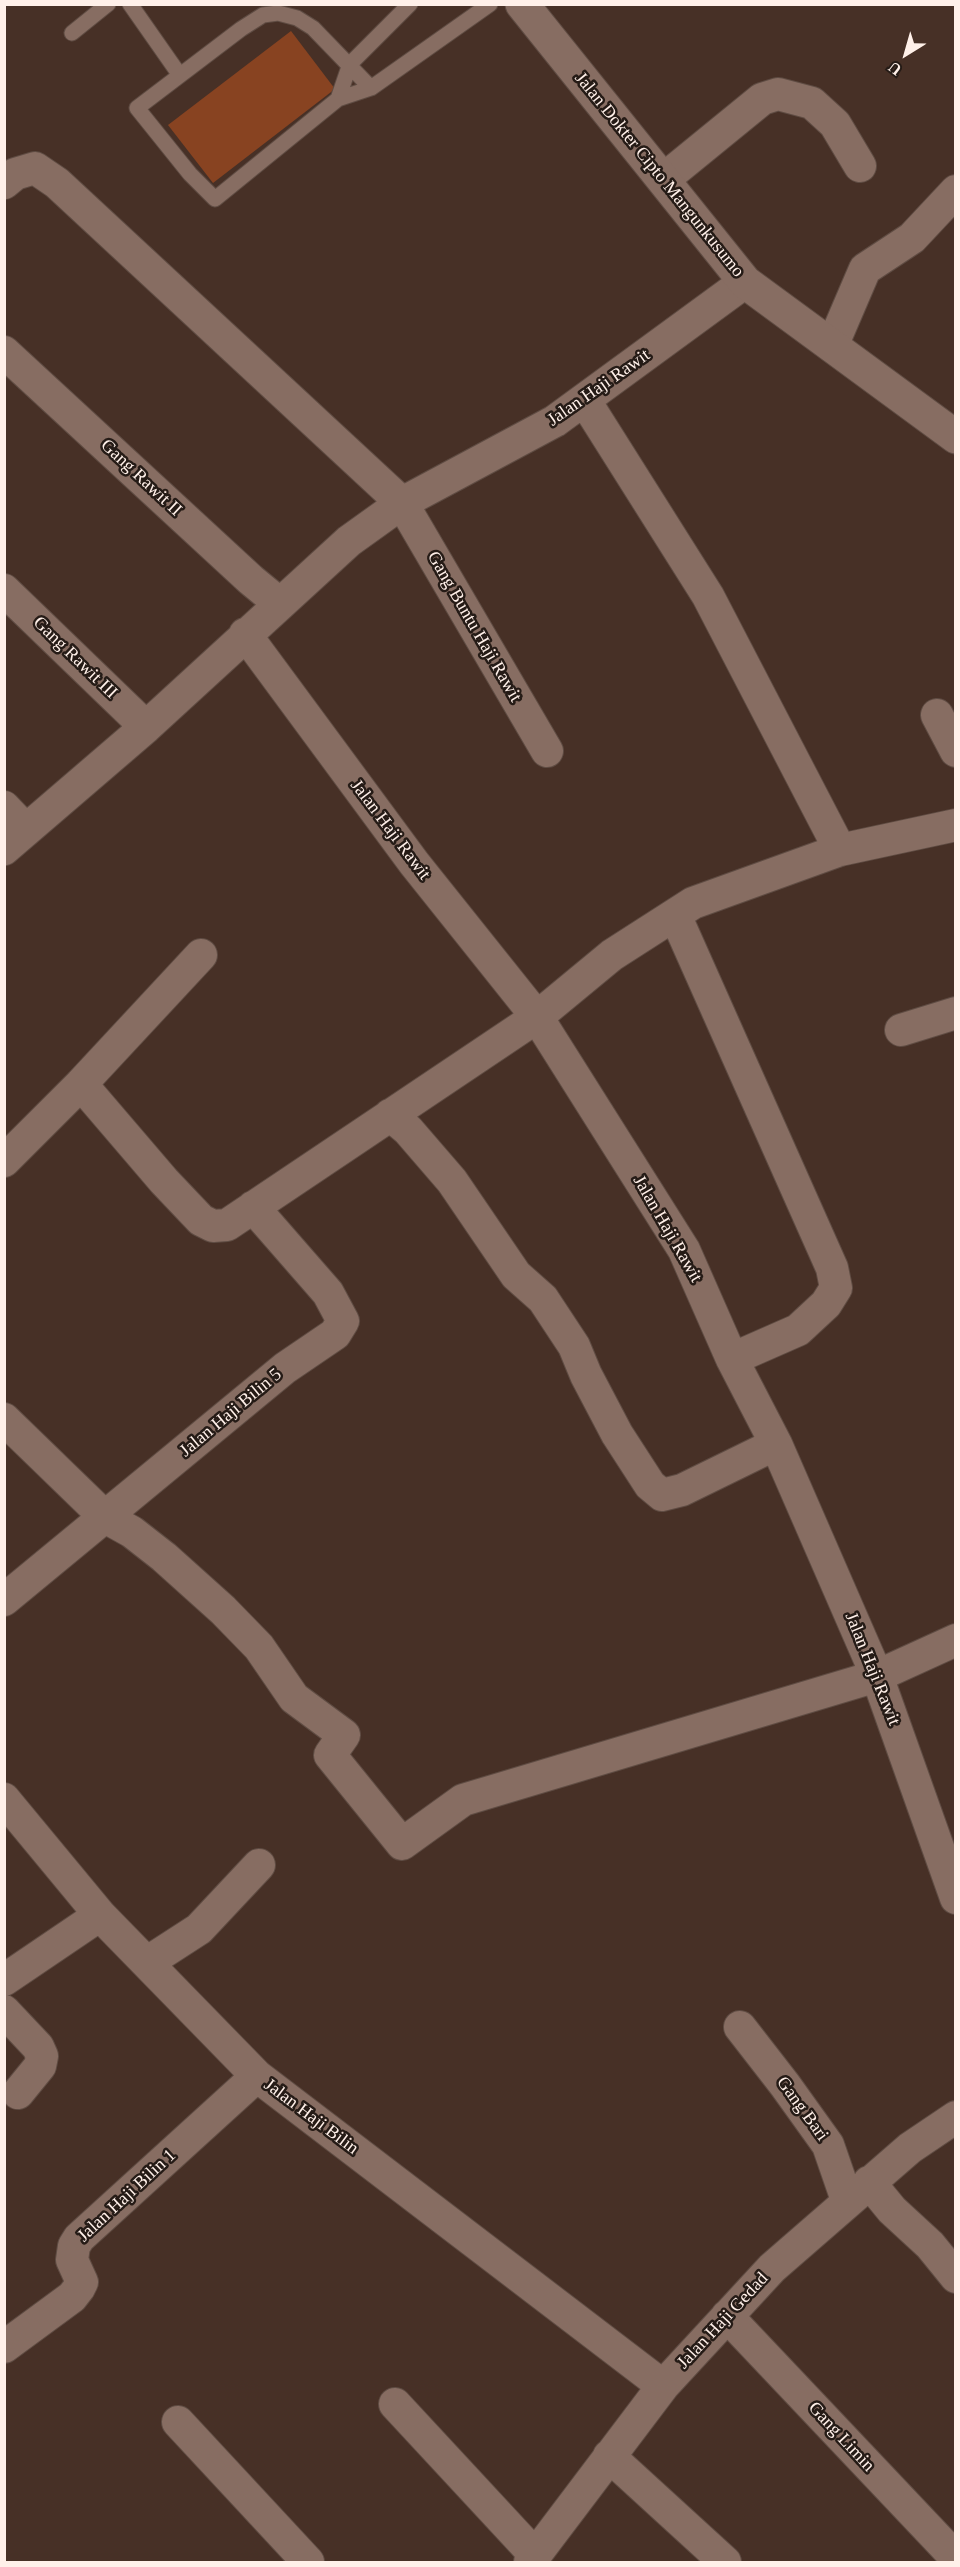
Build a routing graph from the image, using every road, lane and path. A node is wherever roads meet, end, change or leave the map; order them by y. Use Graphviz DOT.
graph roads {
  1 [pos="108,4"];
  2 [pos="130,4"];
  3 [pos="410,4"];
  4 [pos="490,4"];
  5 [pos="522,4"];
  6 [pos="72,33"];
  7 [pos="350,64"];
  8 [pos="179,74"];
  9 [pos="371,88"];
  10 [pos="338,99"];
  11 [pos="860,166"];
  12 [pos="663,179"];
  13 [pos="4,183"];
  14 [pos="956,191"];
  15 [pos="745,282"];
  16 [pos="832,346"];
  17 [pos="4,352"];
  18 [pos="585,401"];
  19 [pos="956,437"];
  20 [pos="402,503"];
  21 [pos="4,590"];
  22 [pos="279,603"];
  23 [pos="245,634"];
  24 [pos="937,715"];
  25 [pos="146,726"];
  26 [pos="547,751"];
  27 [pos="956,751"];
  28 [pos="956,825"];
  29 [pos="11,828"];
  30 [pos="840,850"];
  31 [pos="675,915"];
  32 [pos="201,955"];
  33 [pos="956,1013"];
  34 [pos="537,1017"];
  35 [pos="901,1030"];
  36 [pos="81,1084"];
  37 [pos="390,1115"];
  38 [pos="4,1161"];
  39 [pos="253,1207"];
  40 [pos="732,1359"];
  41 [pos="4,1419"];
  42 [pos="776,1444"];
  43 [pos="105,1517"];
  44 [pos="4,1600"];
  45 [pos="956,1640"];
  46 [pos="877,1676"];
  47 [pos="4,1799"];
  48 [pos="259,1865"];
  49 [pos="956,1898"];
  50 [pos="100,1915"];
  51 [pos="148,1962"];
  52 [pos="4,1980"];
  53 [pos="4,2011"];
  54 [pos="740,2027"];
  55 [pos="257,2076"];
  56 [pos="18,2092"];
  57 [pos="956,2117"];
  58 [pos="858,2191"];
  59 [pos="956,2277"];
  60 [pos="728,2316"];
  61 [pos="4,2347"];
  62 [pos="663,2386"];
  63 [pos="395,2404"];
  64 [pos="178,2422"];
  65 [pos="609,2456"];
  66 [pos="956,2558"];
  67 [pos="533,2559"];
  68 [pos="308,2562"];
  69 [pos="725,2562"];
  1 -- 6 [label="lane"];
  2 -- 8 [label="lane"];
  3 -- 7 [label="lane"];
  4 -- 9 [label="lane"];
  5 -- 12 [label="main road, Jalan Dokter Cipto Mangunkusumo"];
  7 -- 8 [label="lane"];
  7 -- 9 [label="lane"];
  7 -- 10 [label="lane"];
  8 -- 10 [label="lane"];
  9 -- 10 [label="lane"];
  11 -- 12 [label="street"];
  12 -- 15 [label="main road, Jalan Dokter Cipto Mangunkusumo"];
  13 -- 20 [label="street, Gang Buntu Haji Rawit"];
  14 -- 16 [label="street"];
  15 -- 16 [label="main road, Jalan Dokter Cipto Mangunkusumo"];
  15 -- 18 [label="street, Jalan Haji Rawit"];
  16 -- 19 [label="main road, Jalan Dokter Cipto Mangunkusumo"];
  17 -- 22 [label="street, Gang Rawit II"];
  18 -- 20 [label="street, Jalan Haji Rawit"];
  18 -- 30 [label="street"];
  20 -- 22 [label="street, Jalan Haji Rawit"];
  20 -- 26 [label="street, Gang Buntu Haji Rawit"];
  21 -- 25 [label="street, Gang Rawit III"];
  22 -- 23 [label="street, Jalan Haji Rawit"];
  23 -- 25 [label="street, Jalan Haji Rawit"];
  23 -- 34 [label="street, Jalan Haji Rawit"];
  24 -- 27 [label="street"];
  25 -- 29 [label="street, Jalan Haji Rawit"];
  28 -- 30 [label="street"];
  30 -- 31 [label="street"];
  31 -- 34 [label="street"];
  31 -- 40 [label="street"];
  32 -- 36 [label="street"];
  33 -- 35 [label="street"];
  34 -- 37 [label="street"];
  34 -- 40 [label="street, Jalan Haji Rawit"];
  36 -- 38 [label="street"];
  36 -- 39 [label="street"];
  37 -- 39 [label="street"];
  37 -- 42 [label="street"];
  39 -- 43 [label="street, Jalan Haji Bilin 5"];
  40 -- 42 [label="street, Jalan Haji Rawit"];
  41 -- 43 [label="street"];
  42 -- 46 [label="street, Jalan Haji Rawit"];
  43 -- 44 [label="street, Jalan Haji Bilin 5"];
  43 -- 46 [label="street"];
  45 -- 46 [label="street"];
  46 -- 49 [label="street, Jalan Haji Rawit"];
  47 -- 50 [label="street, Jalan Haji Bilin"];
  48 -- 51 [label="street"];
  50 -- 51 [label="street, Jalan Haji Bilin"];
  50 -- 52 [label="street"];
  51 -- 55 [label="street, Jalan Haji Bilin"];
  53 -- 56 [label="street"];
  54 -- 58 [label="street, Gang Bari"];
  55 -- 61 [label="street, Jalan Haji Bilin 1"];
  55 -- 62 [label="street, Jalan Haji Bilin"];
  57 -- 58 [label="street, Jalan Haji Gedad"];
  58 -- 59 [label="street"];
  58 -- 60 [label="street, Jalan Haji Gedad"];
  60 -- 62 [label="street, Jalan Haji Gedad"];
  60 -- 66 [label="street, Gang Limin"];
  62 -- 65 [label="street, Jalan Haji Gedad"];
  63 -- 67 [label="street"];
  64 -- 68 [label="street"];
  65 -- 67 [label="street, Jalan Haji Gedad"];
  65 -- 69 [label="street"];
}
